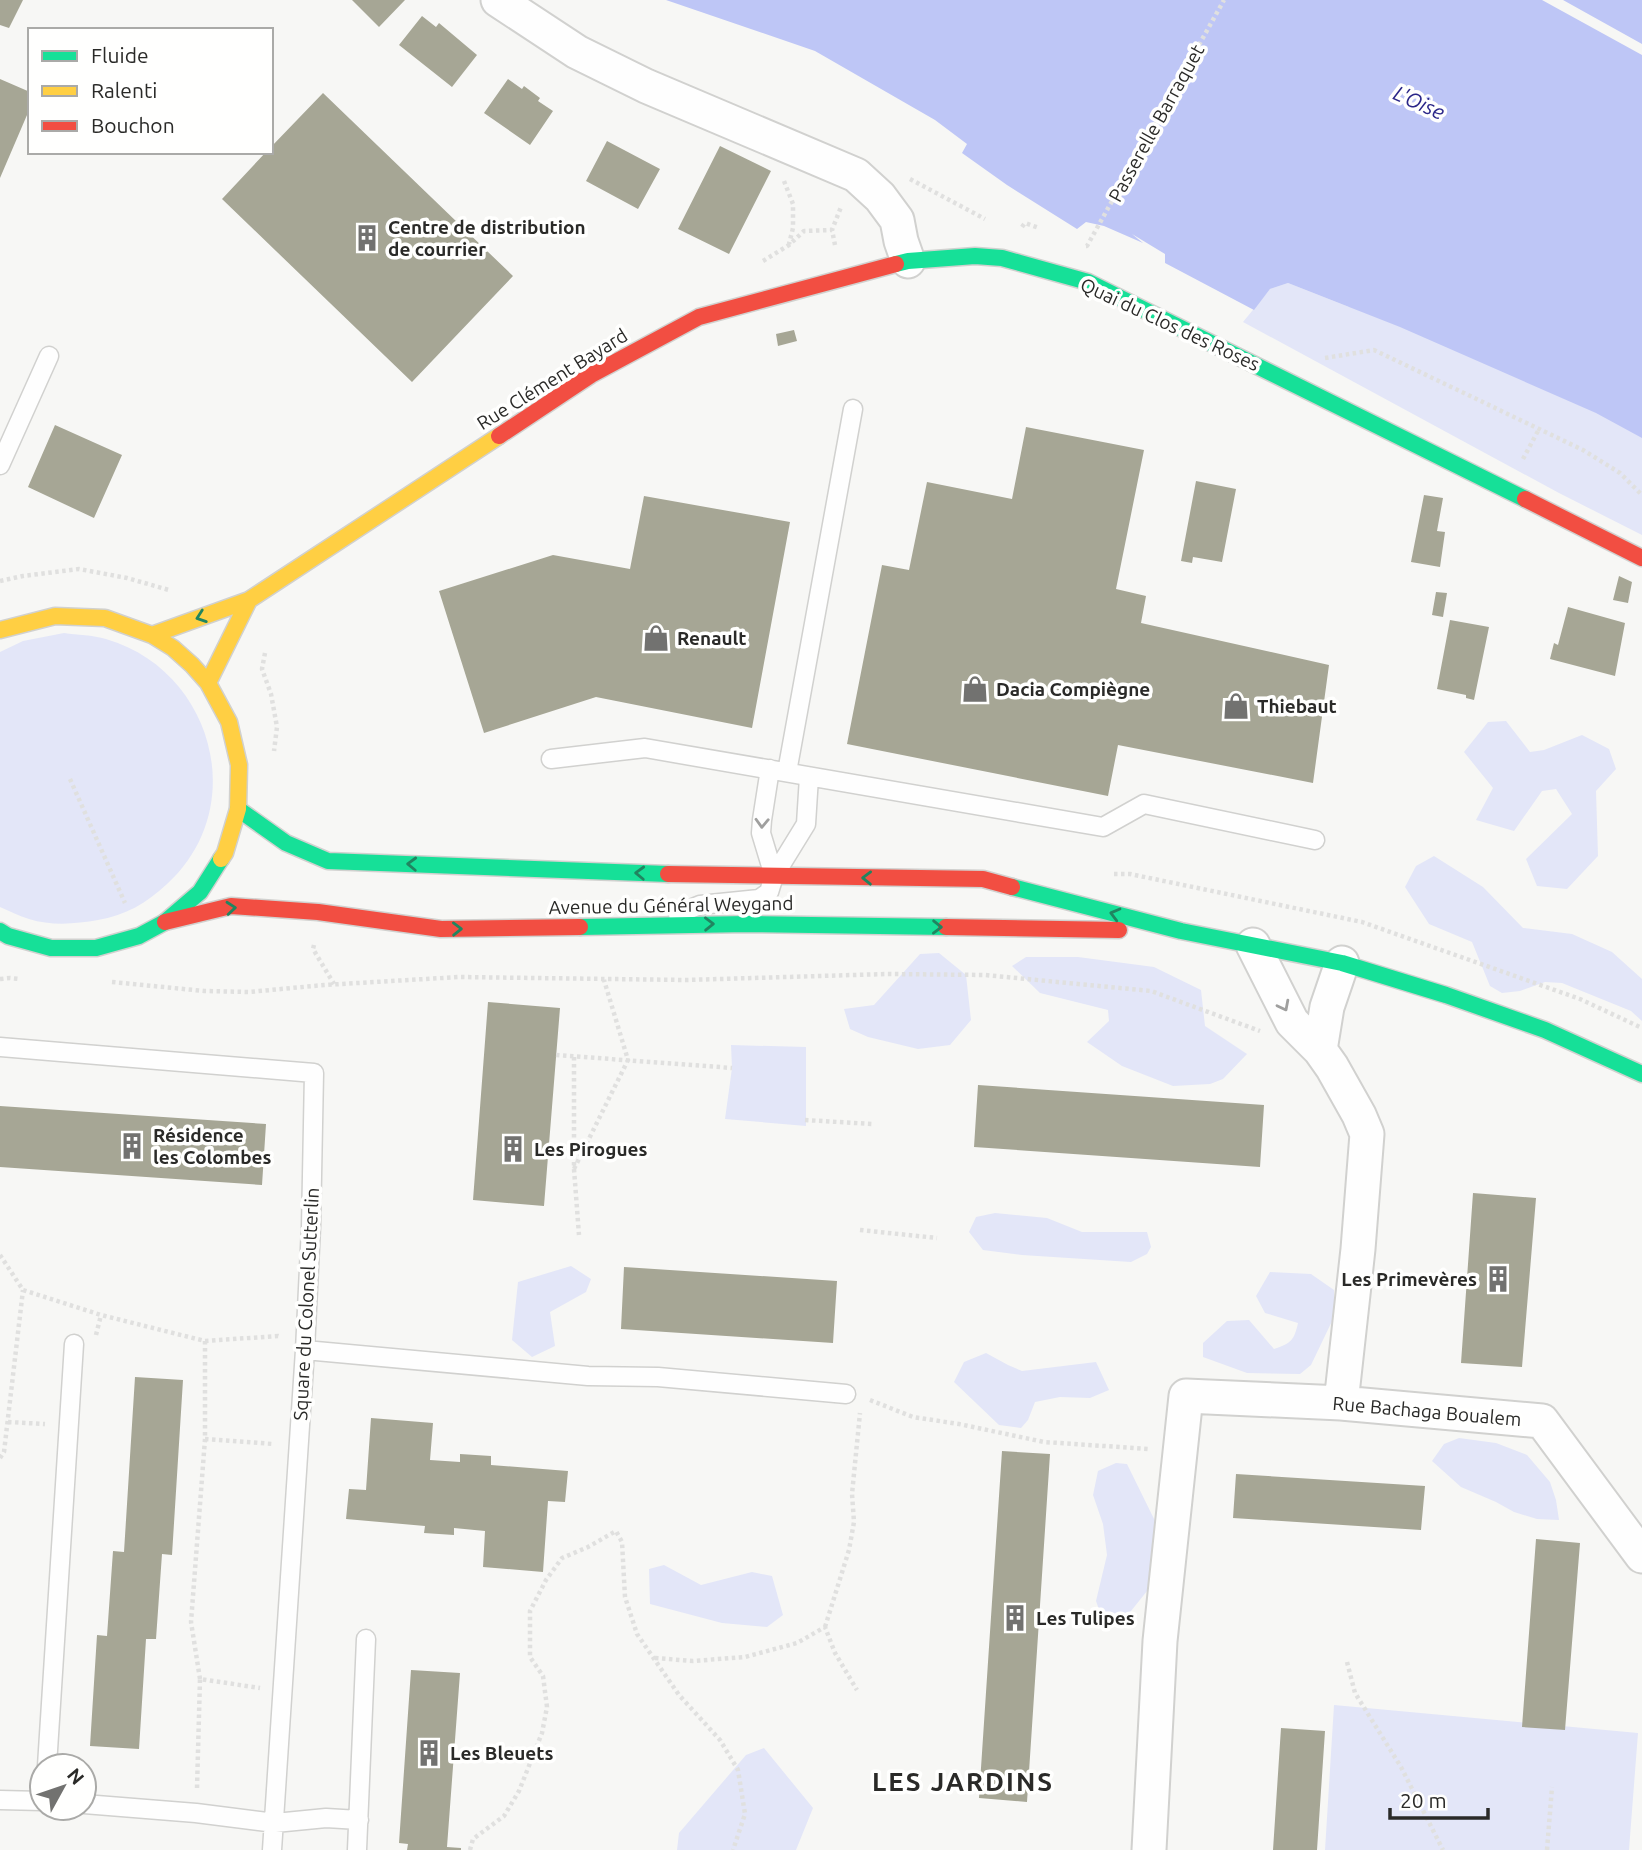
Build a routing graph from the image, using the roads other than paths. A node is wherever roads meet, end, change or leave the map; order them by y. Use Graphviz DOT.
graph roads {
  1 [pos="498,0"];
  2 [pos="908,261"];
  3 [pos="49,356"];
  4 [pos="853,409"];
  5 [pos="0,465"];
  6 [pos="1642,558"];
  7 [pos="249,600"];
  8 [pos="0,629"];
  9 [pos="152,635"];
  10 [pos="208,683"];
  11 [pos="551,759"];
  12 [pos="778,771"];
  13 [pos="809,777"];
  14 [pos="238,809"];
  15 [pos="1315,840"];
  16 [pos="774,876"];
  17 [pos="165,922"];
  18 [pos="648,926"];
  19 [pos="0,932"];
  20 [pos="1181,932"];
  21 [pos="1253,945"];
  22 [pos="1342,963"];
  23 [pos="0,1047"];
  24 [pos="1320,1050"];
  25 [pos="1642,1074"];
  26 [pos="74,1344"];
  27 [pos="305,1350"];
  28 [pos="854,1396"];
  29 [pos="1341,1404"];
  30 [pos="1642,1556"];
  31 [pos="366,1639"];
  32 [pos="48,1752"];
  33 [pos="0,1800"];
  34 [pos="28,1801"];
  35 [pos="98,1805"];
  36 [pos="359,1820"];
  37 [pos="275,1824"];
  38 [pos="272,1850"];
  39 [pos="356,1850"];
  40 [pos="1149,1850"];
  1 -- 2 [label="street"];
  2 -- 6 [label="main road, Quai du Clos des Roses"];
  2 -- 7 [label="main road, Rue Clément Bayard"];
  3 -- 5 [label="lane"];
  4 -- 12 [label="lane"];
  7 -- 9 [label="main road, Rue Clément Bayard, one-way"];
  7 -- 10 [label="main road"];
  8 -- 9 [label="main road"];
  9 -- 10 [label="main road"];
  10 -- 14 [label="main road"];
  11 -- 12 [label="lane"];
  12 -- 13 [label="lane"];
  12 -- 16 [label="lane, one-way"];
  13 -- 15 [label="lane"];
  13 -- 16 [label="lane"];
  16 -- 14 [label="main road, Avenue du Général Weygand, one-way"];
  14 -- 17 [label="main road"];
  16 -- 18 [label="lane"];
  20 -- 16 [label="main road, Avenue du Général Weygand, one-way"];
  17 -- 18 [label="main road, Avenue du Général Weygand, one-way"];
  17 -- 19 [label="main road"];
  18 -- 20 [label="main road, Avenue du Général Weygand, one-way"];
  20 -- 21 [label="main road, Avenue du Général Weygand"];
  21 -- 22 [label="main road, Avenue du Général Weygand"];
  21 -- 24 [label="street, one-way"];
  22 -- 24 [label="street"];
  22 -- 25 [label="main road, Avenue du Général Weygand"];
  23 -- 27 [label="lane, Square du Colonel Sutterlin"];
  24 -- 29 [label="street"];
  26 -- 32 [label="lane"];
  27 -- 28 [label="lane"];
  27 -- 37 [label="lane, Square du Colonel Sutterlin"];
  29 -- 30 [label="street, Rue Bachaga Boualem"];
  29 -- 40 [label="street, Rue Bachaga Boualem"];
  31 -- 36 [label="lane"];
  33 -- 34 [label="lane"];
  35 -- 37 [label="lane"];
  36 -- 37 [label="lane"];
  36 -- 39 [label="lane"];
  37 -- 38 [label="lane, Square du Colonel Sutterlin"];
}
